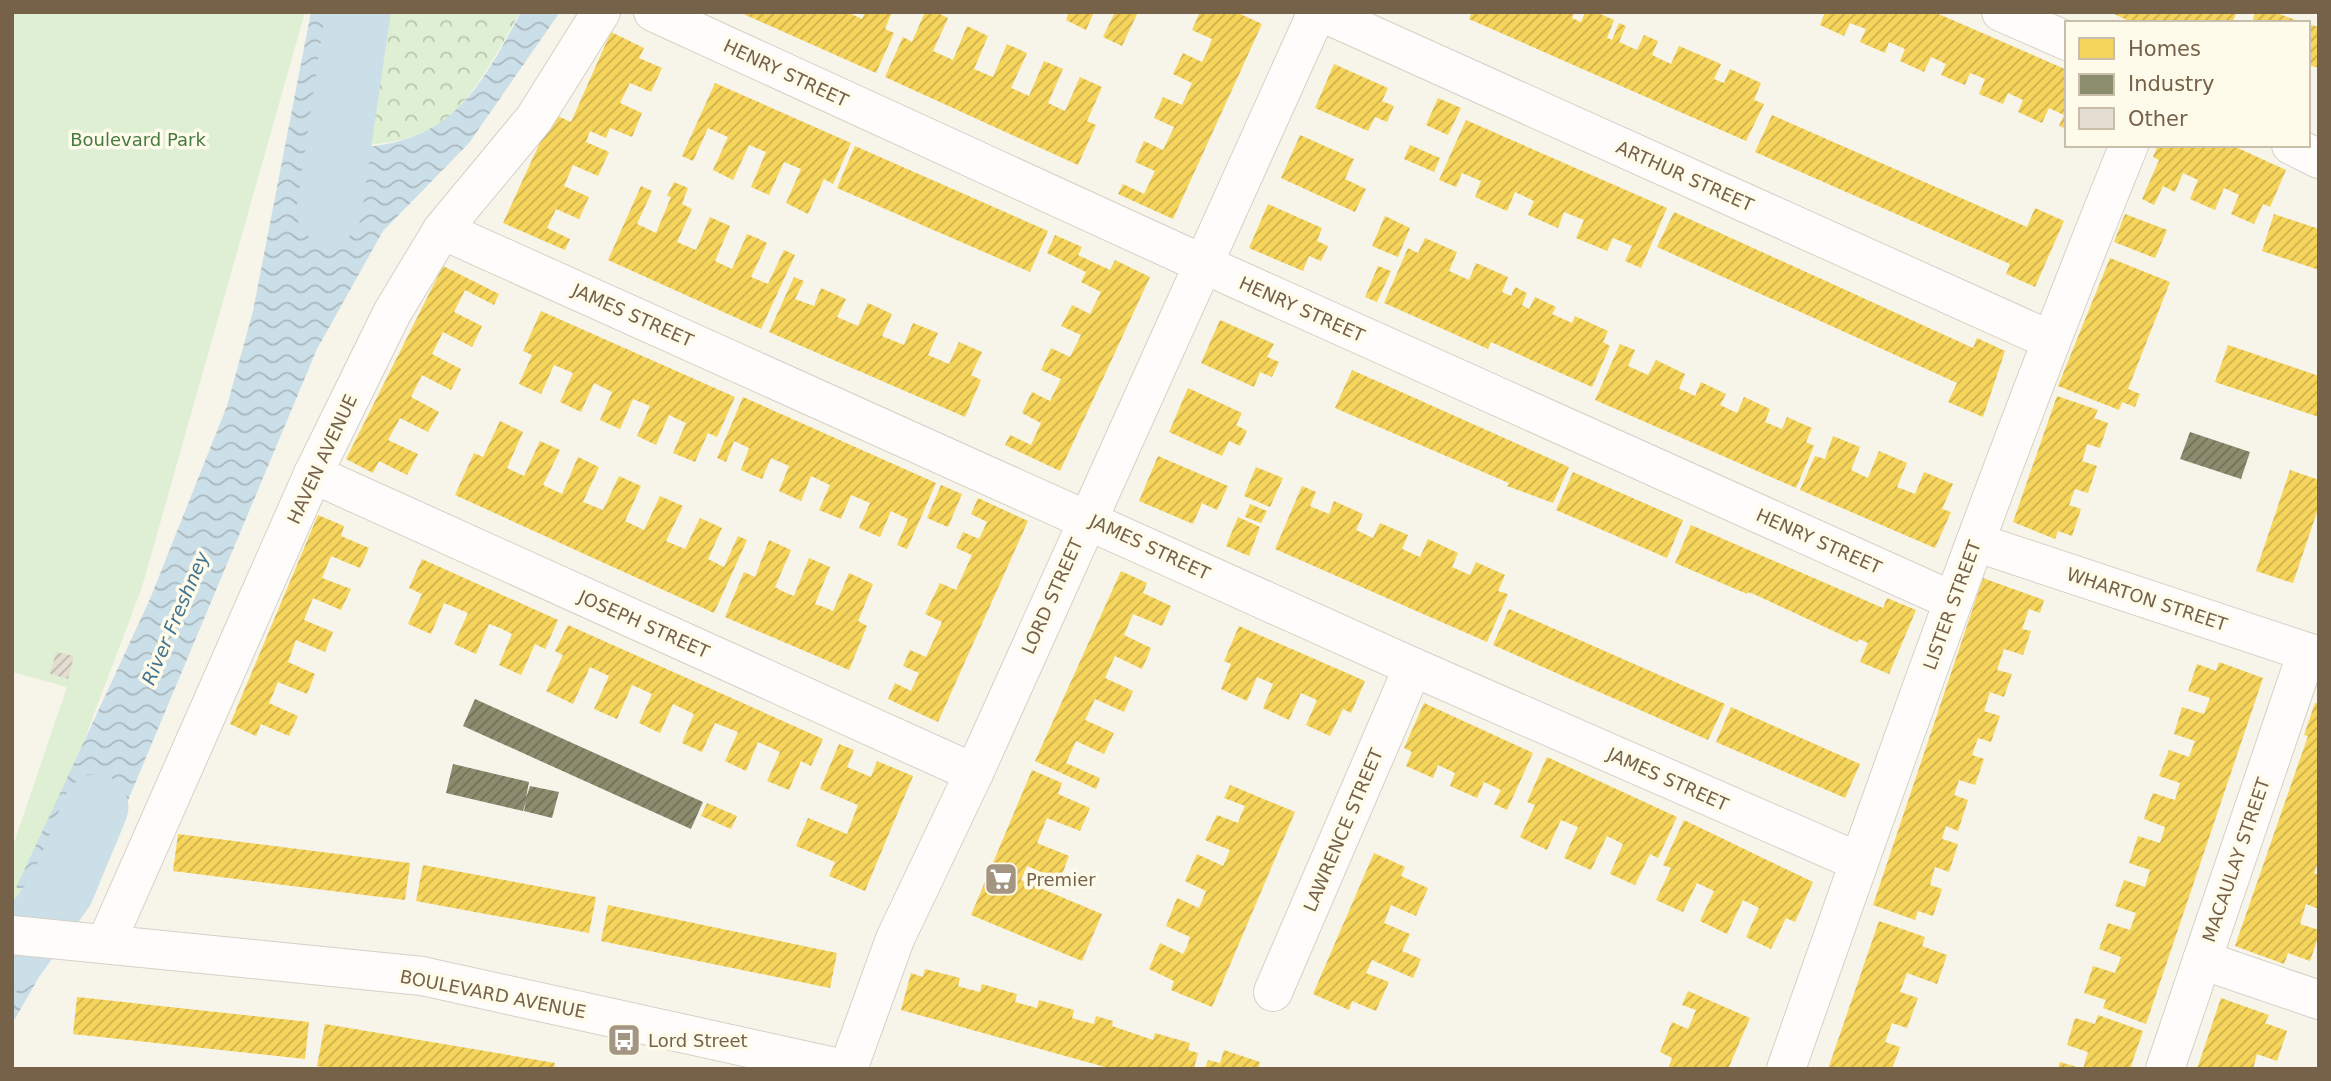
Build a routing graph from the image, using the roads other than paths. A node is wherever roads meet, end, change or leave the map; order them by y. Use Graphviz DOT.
graph roads {
  1 [pos="601,12"];
  2 [pos="653,12"];
  3 [pos="1319,12"];
  4 [pos="2001,12"];
  5 [pos="2065,40"];
  6 [pos="2128,147"];
  7 [pos="2295,147"];
  8 [pos="2319,159"];
  9 [pos="442,230"];
  10 [pos="1203,264"];
  11 [pos="2050,340"];
  12 [pos="313,474"];
  13 [pos="1087,517"];
  14 [pos="1976,542"];
  15 [pos="1952,601"];
  16 [pos="2313,654"];
  17 [pos="1413,667"];
  18 [pos="974,773"];
  19 [pos="1859,862"];
  20 [pos="12,935"];
  21 [pos="98,942"];
  22 [pos="2202,960"];
  23 [pos="1273,992"];
  24 [pos="2319,1000"];
  25 [pos="846,1069"];
  26 [pos="1786,1069"];
  27 [pos="2165,1069"];
  1 -- 9 [label="street, HAVEN AVENUE"];
  2 -- 10 [label="street, HENRY STREET"];
  3 -- 10 [label="street, LORD STREET"];
  3 -- 11 [label="street, ARTHUR STREET"];
  4 -- 5 [label="street"];
  6 -- 11 [label="street, LISTER STREET"];
  7 -- 8 [label="street"];
  9 -- 12 [label="street, HAVEN AVENUE"];
  9 -- 13 [label="street, JAMES STREET"];
  10 -- 13 [label="street, LORD STREET"];
  10 -- 15 [label="street, HENRY STREET"];
  11 -- 14 [label="street, LISTER STREET"];
  12 -- 18 [label="street, JOSEPH STREET"];
  12 -- 21 [label="street, HAVEN AVENUE"];
  13 -- 17 [label="street, JAMES STREET"];
  13 -- 18 [label="street, LORD STREET"];
  14 -- 15 [label="street, LISTER STREET"];
  14 -- 16 [label="street, WHARTON STREET"];
  15 -- 19 [label="street, LISTER STREET"];
  16 -- 22 [label="street, MACAULAY STREET"];
  17 -- 19 [label="street, JAMES STREET"];
  17 -- 23 [label="street, LAWRENCE STREET"];
  18 -- 25 [label="street, LORD STREET"];
  19 -- 26 [label="street, LISTER STREET"];
  20 -- 21 [label="street, BOULEVARD AVENUE"];
  21 -- 25 [label="street, BOULEVARD AVENUE"];
  22 -- 24 [label="street"];
  22 -- 27 [label="street, MACAULAY STREET"];
}
